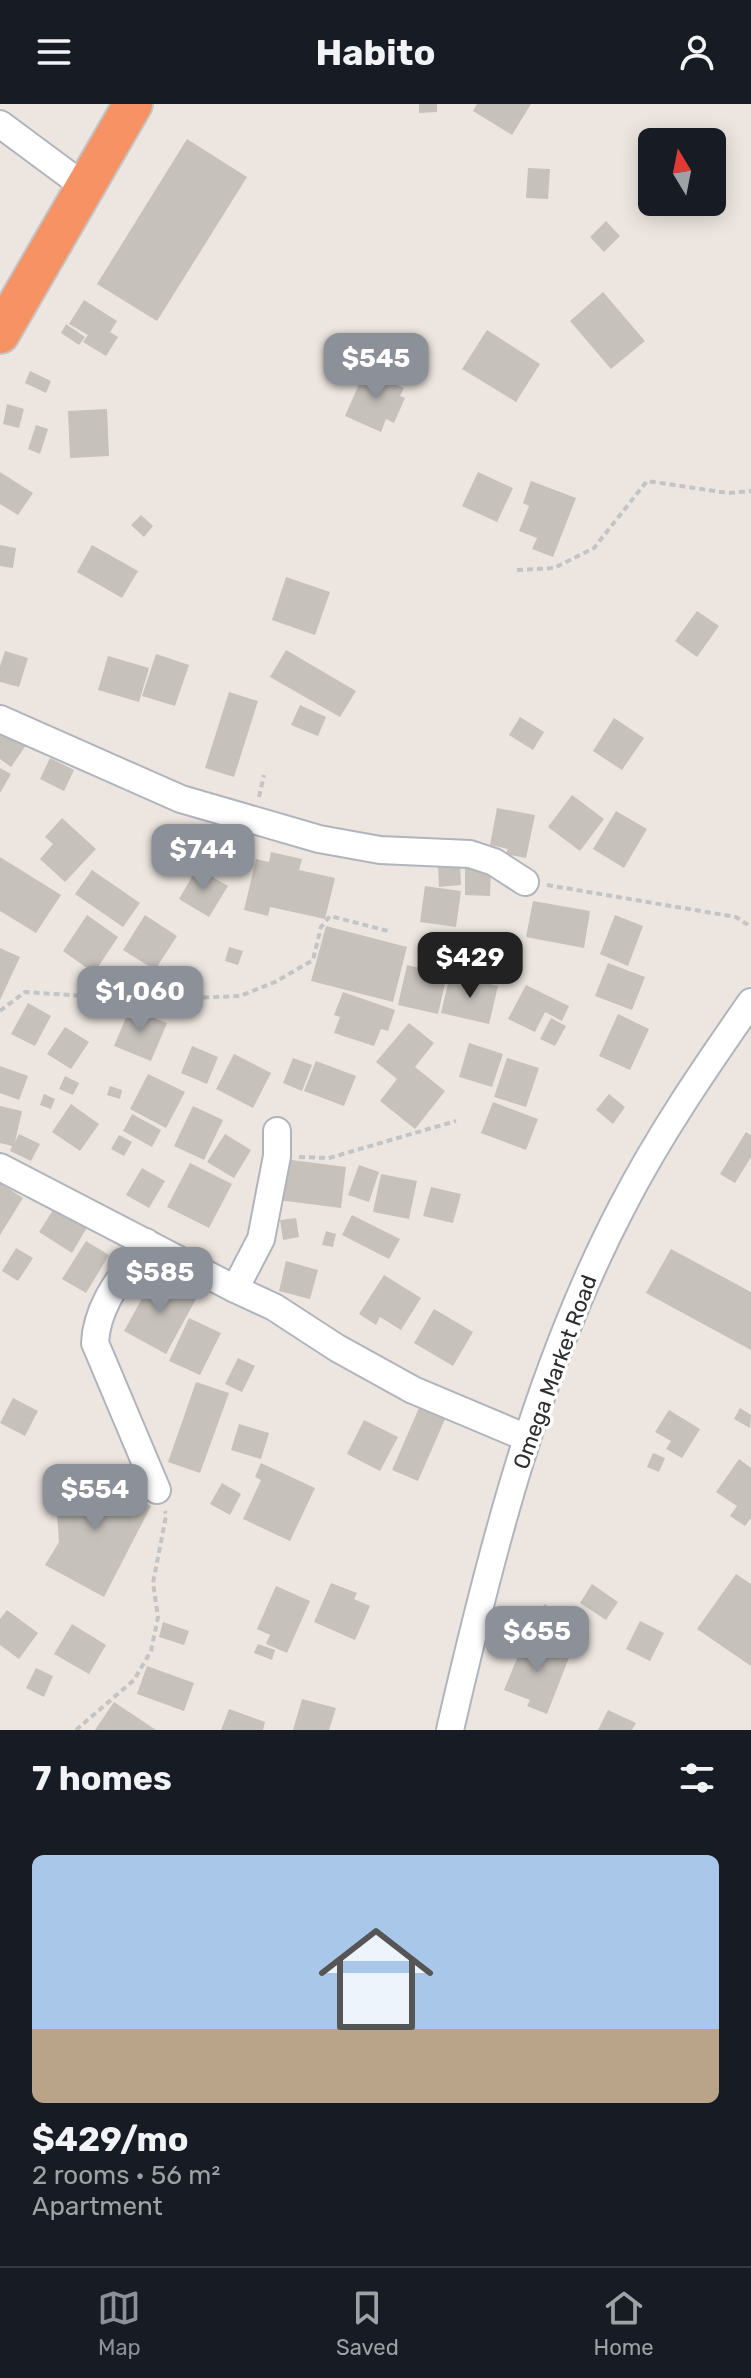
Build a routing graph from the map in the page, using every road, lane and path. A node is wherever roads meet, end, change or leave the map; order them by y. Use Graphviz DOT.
graph roads {
  1 [pos="133,104"];
  2 [pos="0,124"];
  3 [pos="85,187"];
  4 [pos="0,334"];
  5 [pos="751,491"];
  6 [pos="517,570"];
  7 [pos="0,719"];
  8 [pos="525,882"];
  9 [pos="751,927"];
  10 [pos="388,931"];
  11 [pos="751,1002"];
  12 [pos="0,1011"];
  13 [pos="456,1121"];
  14 [pos="277,1143"];
  15 [pos="0,1167"];
  16 [pos="146,1242"];
  17 [pos="235,1289"];
  18 [pos="527,1438"];
  19 [pos="157,1490"];
  20 [pos="76,1730"];
  21 [pos="450,1730"];
  1 -- 3 [label="highway"];
  2 -- 3 [label="street"];
  3 -- 4 [label="highway"];
  5 -- 6 [label="path"];
  7 -- 8 [label="street"];
  8 -- 9 [label="path"];
  10 -- 12 [label="path"];
  11 -- 18 [label="street, Omega Market Road"];
  13 -- 14 [label="path"];
  14 -- 17 [label="street"];
  15 -- 16 [label="street"];
  16 -- 17 [label="street"];
  16 -- 19 [label="street"];
  17 -- 18 [label="street"];
  18 -- 21 [label="street, Omega Market Road"];
  19 -- 20 [label="path"];
}
